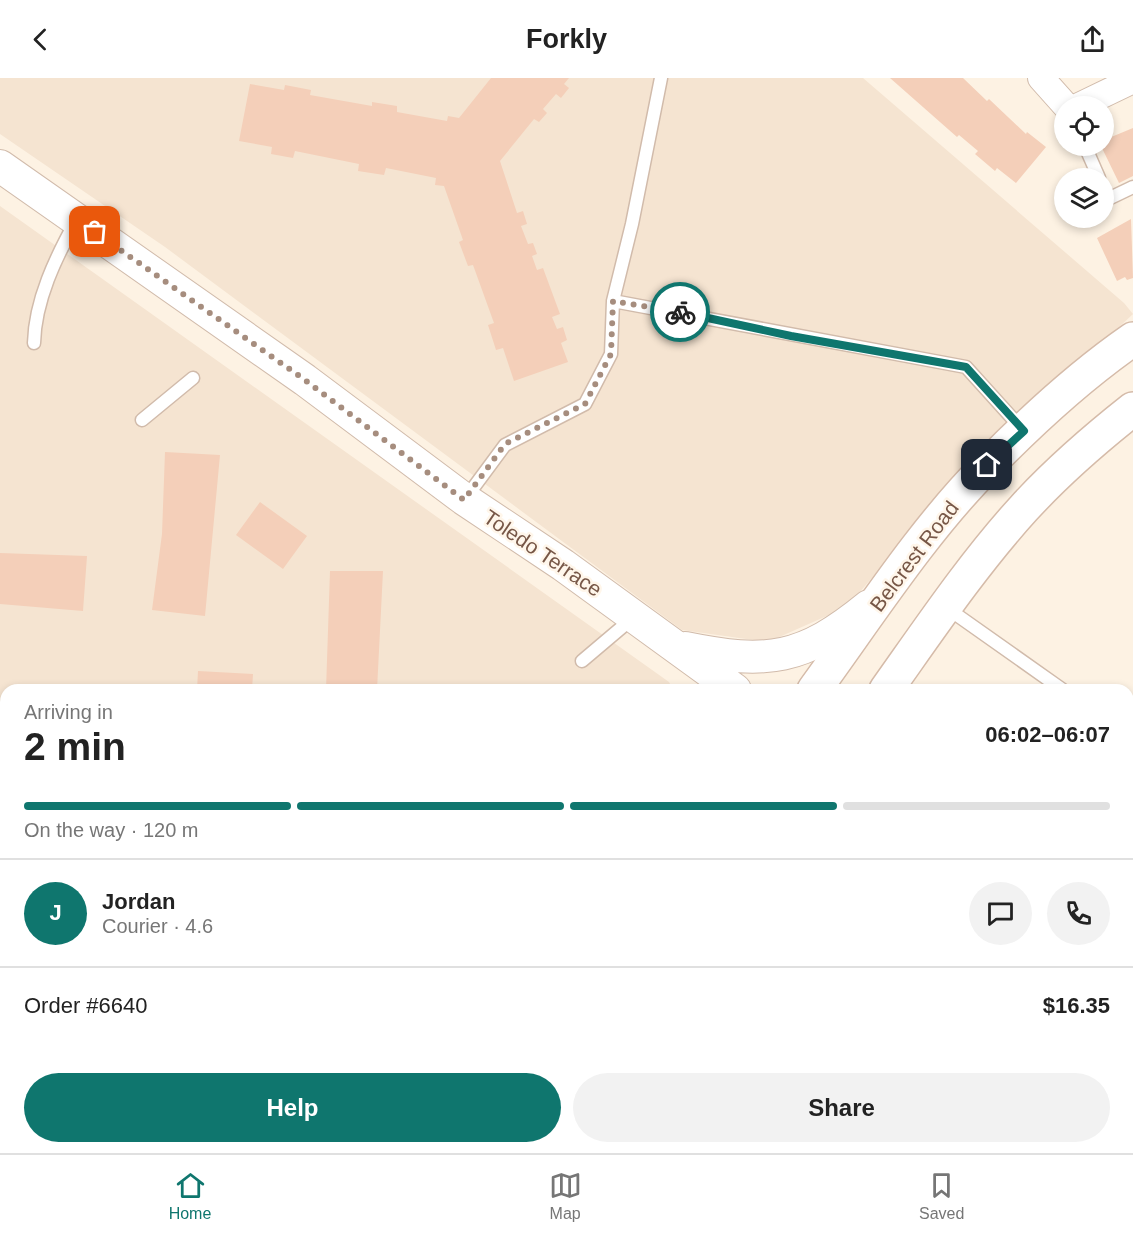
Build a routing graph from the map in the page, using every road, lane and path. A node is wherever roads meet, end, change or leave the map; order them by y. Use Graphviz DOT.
graph roads {
  1 [pos="661,78"];
  2 [pos="1041,78"];
  3 [pos="1133,80"];
  4 [pos="1057,96"];
  5 [pos="1100,96"];
  6 [pos="0,166"];
  7 [pos="1133,187"];
  8 [pos="1114,196"];
  9 [pos="77,219"];
  10 [pos="613,301"];
  11 [pos="1133,339"];
  12 [pos="34,343"];
  13 [pos="193,378"];
  14 [pos="1133,409"];
  15 [pos="142,420"];
  16 [pos="1024,431"];
  17 [pos="464,500"];
  18 [pos="886,591"];
  19 [pos="946,607"];
  20 [pos="634,616"];
  21 [pos="674,646"];
  22 [pos="582,661"];
  23 [pos="696,684"];
  24 [pos="727,684"];
  25 [pos="818,684"];
  26 [pos="890,684"];
  27 [pos="1055,684"];
  1 -- 10 [label="lane"];
  2 -- 4 [label="street"];
  3 -- 5 [label="street"];
  6 -- 9 [label="street, Toledo Terrace"];
  7 -- 8 [label="lane"];
  9 -- 12 [label="lane"];
  9 -- 17 [label="street, Toledo Terrace"];
  10 -- 16 [label="lane"];
  10 -- 17 [label="lane"];
  11 -- 16 [label="main road, Belcrest Road"];
  13 -- 15 [label="lane"];
  14 -- 19 [label="main road"];
  16 -- 18 [label="main road, Belcrest Road"];
  17 -- 20 [label="street, Toledo Terrace"];
  18 -- 21 [label="street"];
  18 -- 25 [label="main road, Belcrest Road"];
  19 -- 26 [label="main road"];
  19 -- 27 [label="lane"];
  20 -- 21 [label="street, Toledo Terrace"];
  20 -- 22 [label="lane"];
  21 -- 23 [label="street"];
  21 -- 24 [label="street, Toledo Terrace"];
}
